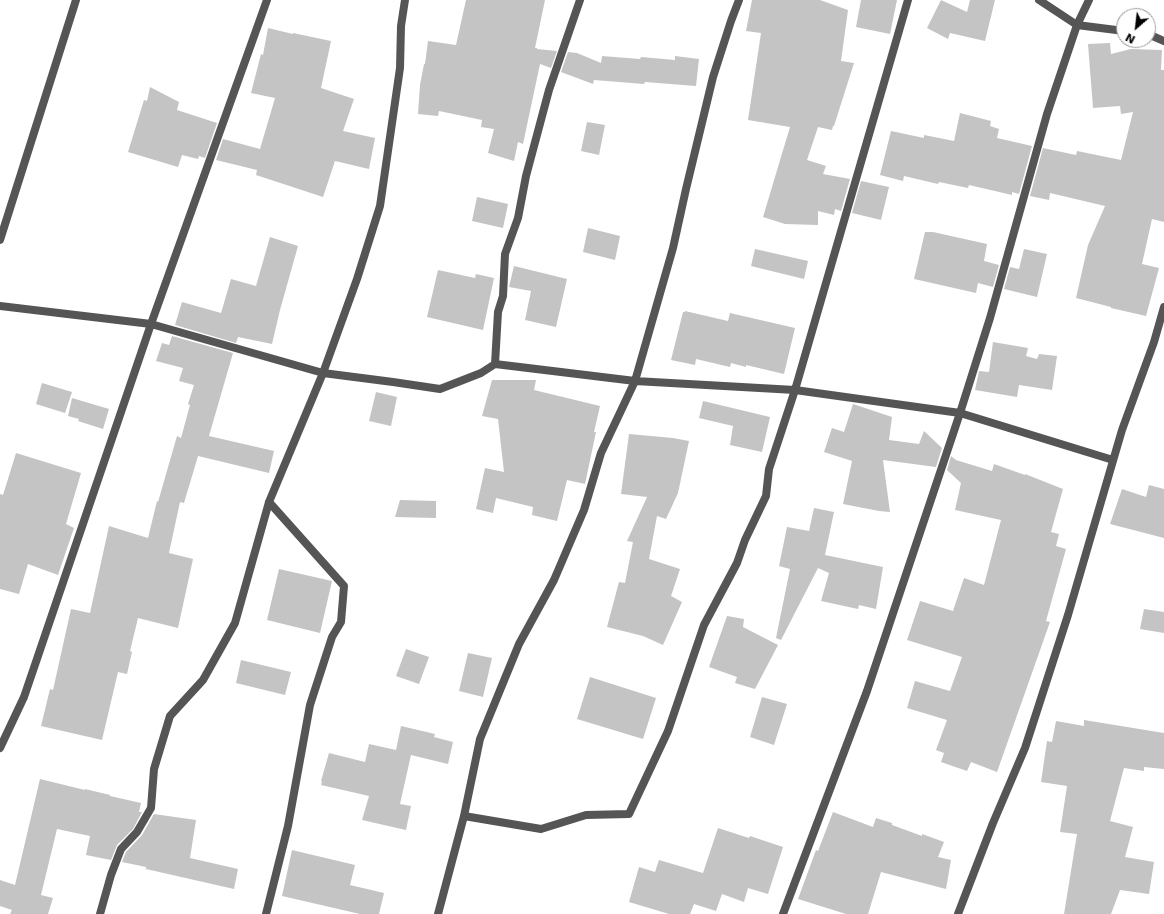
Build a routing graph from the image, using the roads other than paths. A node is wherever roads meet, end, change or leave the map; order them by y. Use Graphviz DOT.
graph roads {
  1 [pos="76,0"];
  2 [pos="267,0"];
  3 [pos="405,0"];
  4 [pos="580,0"];
  5 [pos="739,0"];
  6 [pos="908,0"];
  7 [pos="1039,0"];
  8 [pos="1089,0"];
  9 [pos="1077,25"];
  10 [pos="1116,30"];
  11 [pos="0,240"];
  12 [pos="0,306"];
  13 [pos="1164,307"];
  14 [pos="151,324"];
  15 [pos="495,364"];
  16 [pos="323,373"];
  17 [pos="635,381"];
  18 [pos="795,390"];
  19 [pos="960,413"];
  20 [pos="1113,460"];
  21 [pos="269,502"];
  22 [pos="0,748"];
  23 [pos="464,816"];
  24 [pos="100,914"];
  25 [pos="266,914"];
  26 [pos="438,914"];
  27 [pos="784,914"];
  28 [pos="958,914"];
  1 -- 11 [label="street"];
  2 -- 14 [label="street"];
  3 -- 16 [label="street"];
  4 -- 15 [label="street"];
  5 -- 17 [label="street"];
  6 -- 18 [label="street"];
  7 -- 9 [label="street"];
  8 -- 9 [label="street"];
  9 -- 10 [label="street"];
  9 -- 19 [label="street"];
  12 -- 14 [label="street"];
  13 -- 20 [label="street"];
  14 -- 16 [label="street"];
  14 -- 22 [label="street"];
  15 -- 16 [label="street"];
  15 -- 17 [label="street"];
  16 -- 21 [label="street"];
  17 -- 18 [label="street"];
  17 -- 23 [label="street"];
  18 -- 19 [label="street"];
  18 -- 23 [label="street"];
  19 -- 20 [label="street"];
  19 -- 27 [label="street"];
  20 -- 28 [label="street"];
  21 -- 24 [label="street"];
  21 -- 25 [label="street"];
  23 -- 26 [label="street"];
}
